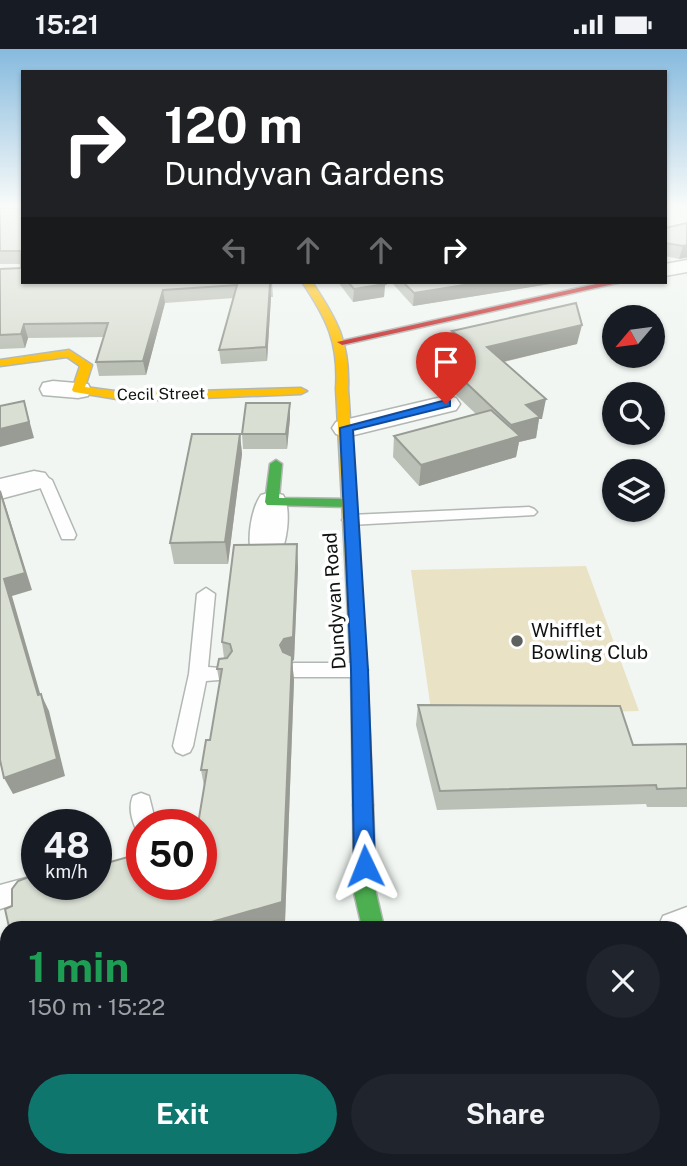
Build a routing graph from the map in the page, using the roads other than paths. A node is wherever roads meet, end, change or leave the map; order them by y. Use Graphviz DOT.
graph roads {
  1 [pos="687,265"];
  2 [pos="667,270"];
  3 [pos="308,284"];
  4 [pos="606,284"];
  5 [pos="342,342"];
  6 [pos="0,363"];
  7 [pos="301,391"];
  8 [pos="446,404"];
  9 [pos="346,428"];
  10 [pos="276,464"];
  11 [pos="34,480"];
  12 [pos="0,489"];
  13 [pos="272,502"];
  14 [pos="349,511"];
  15 [pos="529,512"];
  16 [pos="68,535"];
  17 [pos="266,551"];
  18 [pos="206,594"];
  19 [pos="294,670"];
  20 [pos="359,670"];
  21 [pos="198,674"];
  22 [pos="224,674"];
  23 [pos="183,746"];
  24 [pos="21,891"];
  25 [pos="0,897"];
  26 [pos="372,921"];
  1 -- 2 [label="street"];
  3 -- 5 [label="street, Dundyvan Road"];
  4 -- 5 [label="street"];
  5 -- 9 [label="street, Dundyvan Road"];
  6 -- 7 [label="street, Cecil Street"];
  8 -- 9 [label="street"];
  9 -- 14 [label="street, Dundyvan Road"];
  10 -- 13 [label="street"];
  11 -- 12 [label="street"];
  11 -- 16 [label="lane"];
  13 -- 14 [label="street"];
  13 -- 17 [label="street"];
  14 -- 15 [label="lane"];
  14 -- 20 [label="street, Dundyvan Road"];
  18 -- 21 [label="lane"];
  19 -- 20 [label="lane"];
  20 -- 26 [label="street, Dundyvan Road"];
  21 -- 22 [label="lane"];
  21 -- 23 [label="lane"];
  24 -- 25 [label="lane"];
}
